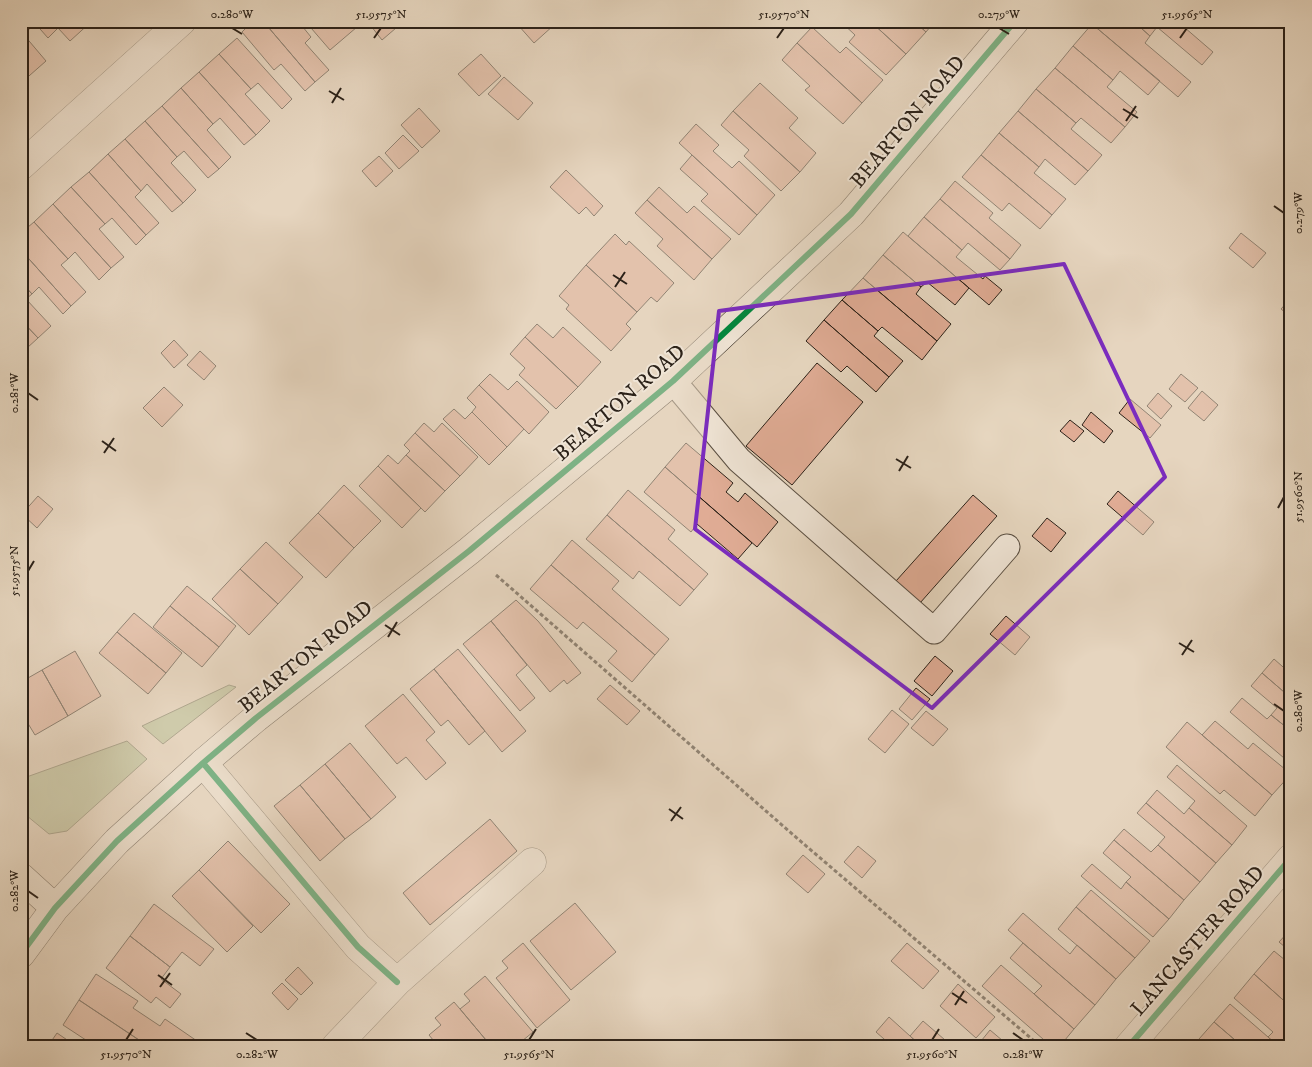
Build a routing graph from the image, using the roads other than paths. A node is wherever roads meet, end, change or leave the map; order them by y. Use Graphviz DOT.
graph roads {
  1 [pos="182,21"];
  2 [pos="1015,21"];
  3 [pos="21,166"];
  4 [pos="673,381"];
  5 [pos="1007,547"];
  6 [pos="203,763"];
  7 [pos="1291,858"];
  8 [pos="532,862"];
  9 [pos="21,877"];
  10 [pos="55,908"];
  11 [pos="21,954"];
  12 [pos="397,982"];
  13 [pos="336,1046"];
  14 [pos="1129,1046"];
  1 -- 3 [label="street"];
  2 -- 4 [label="street, BEARTON ROAD"];
  4 -- 5 [label="lane"];
  4 -- 6 [label="street, BEARTON ROAD"];
  6 -- 10 [label="street, BEARTON ROAD"];
  6 -- 12 [label="street"];
  7 -- 14 [label="street, LANCASTER ROAD"];
  8 -- 12 [label="street"];
  9 -- 10 [label="street"];
  10 -- 11 [label="street, BEARTON ROAD"];
  12 -- 13 [label="street"];
}
